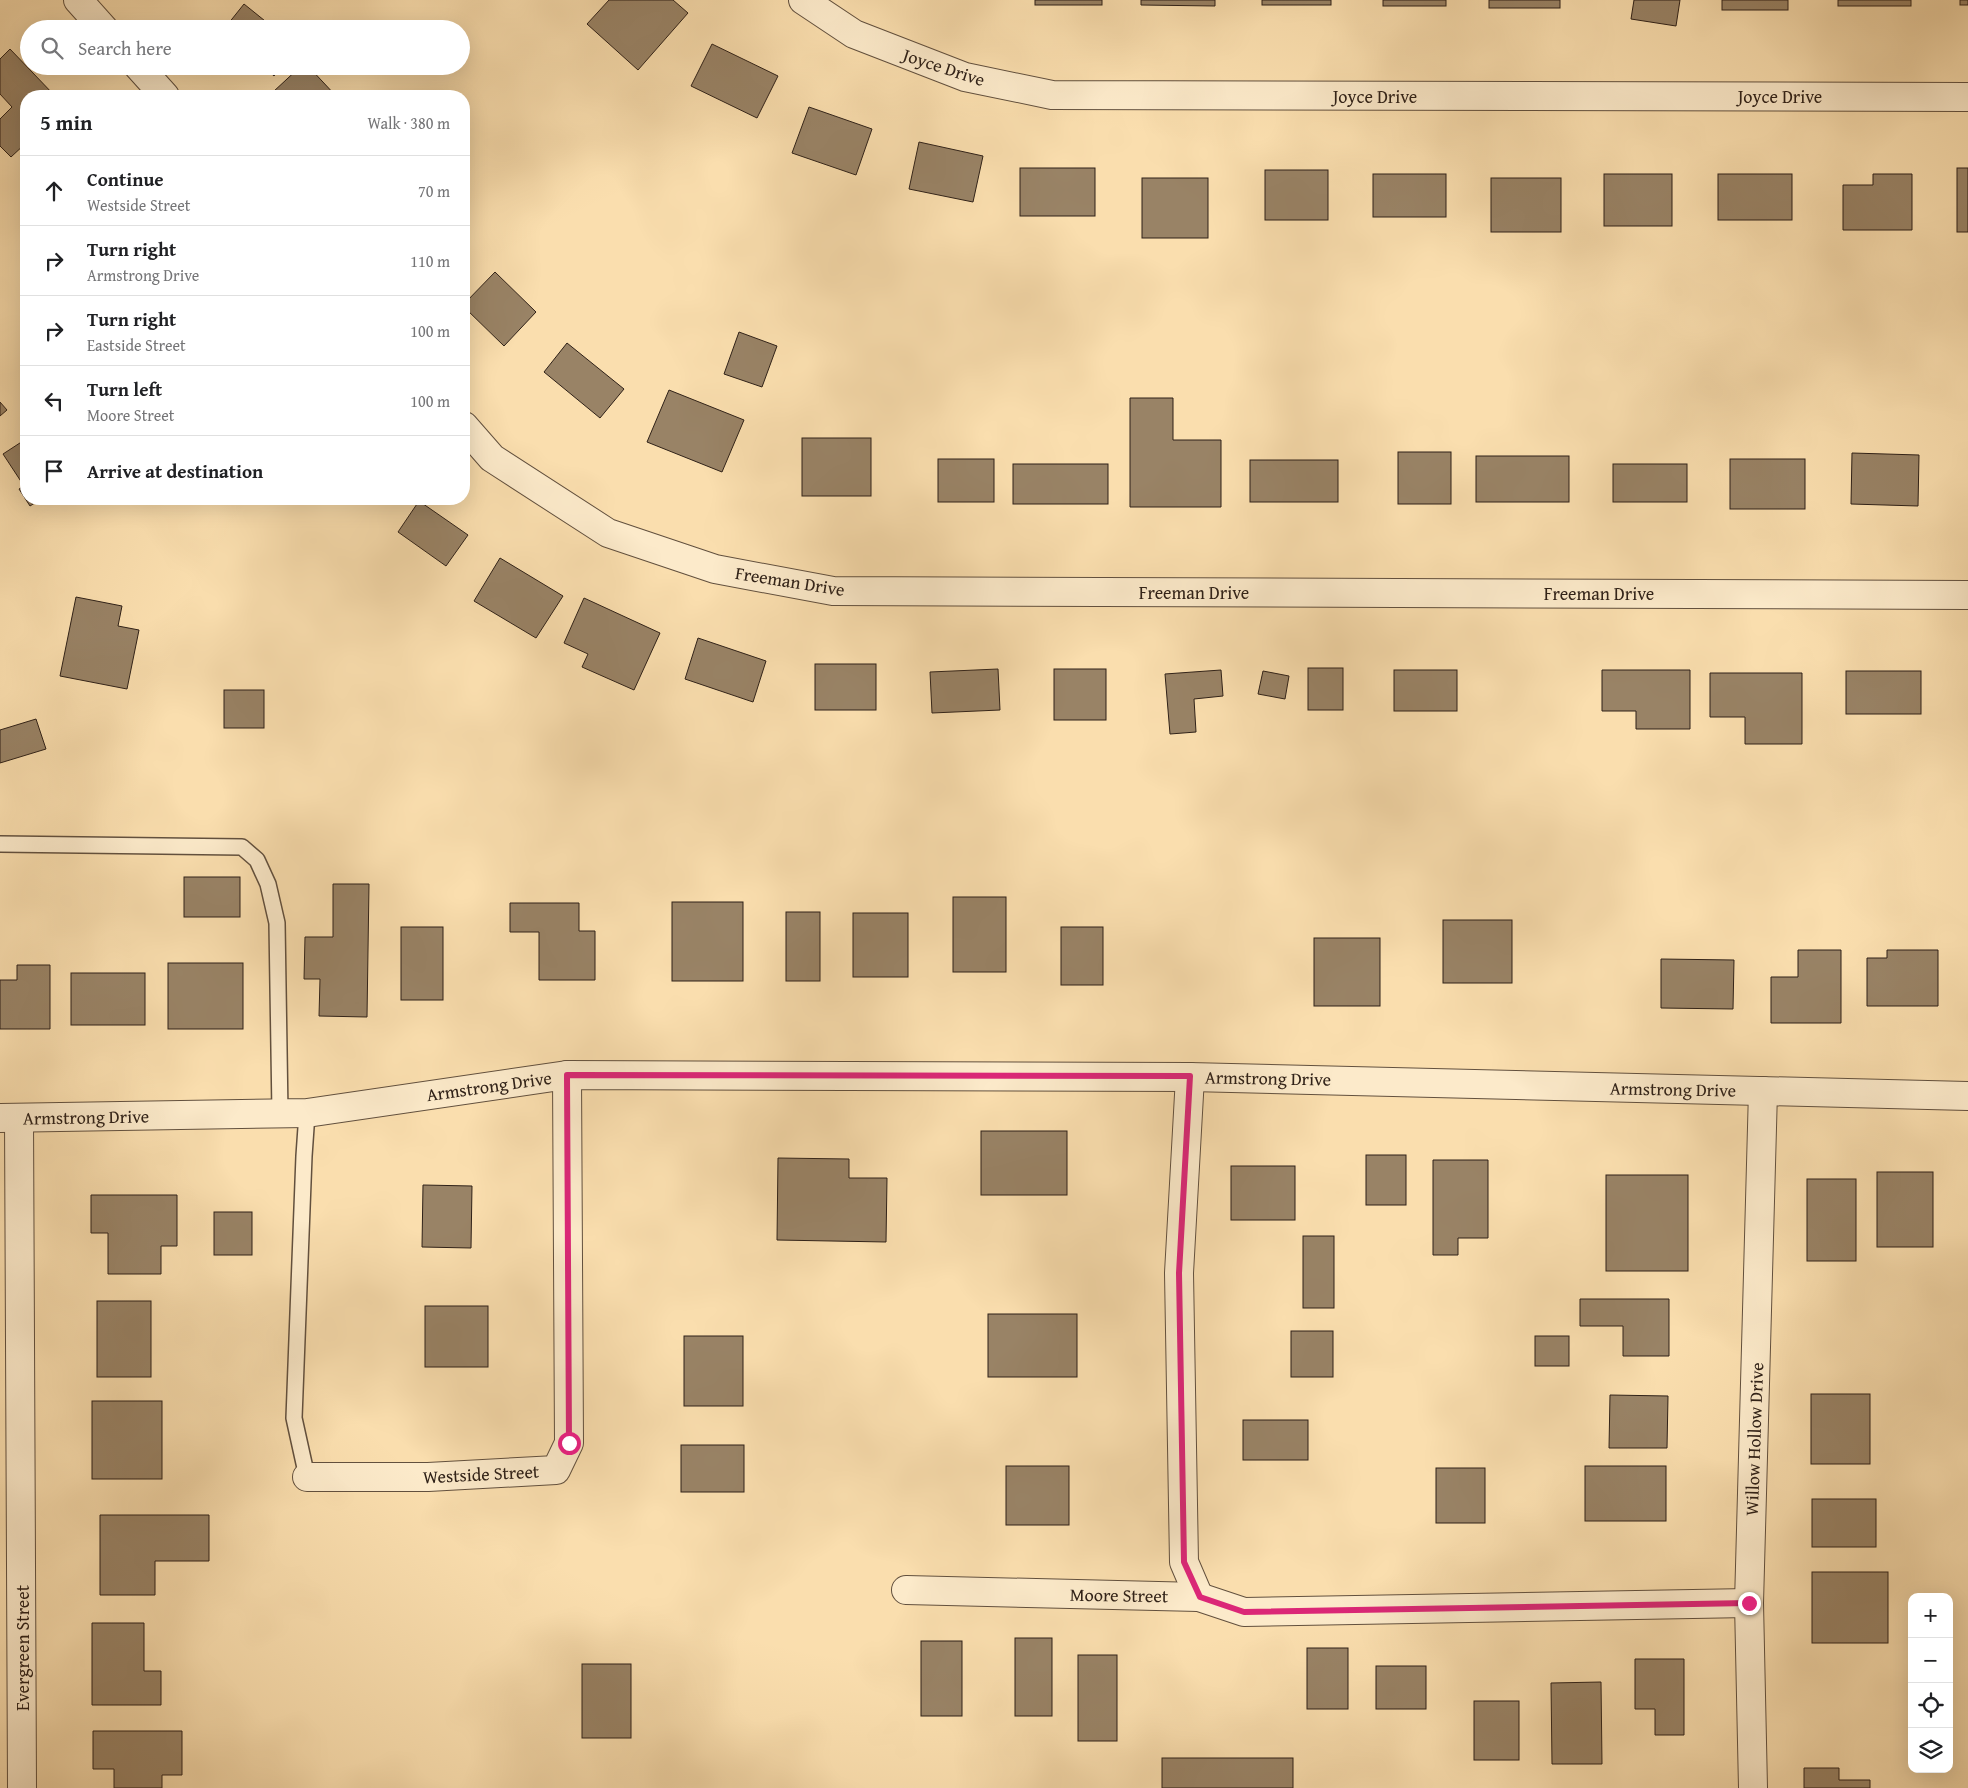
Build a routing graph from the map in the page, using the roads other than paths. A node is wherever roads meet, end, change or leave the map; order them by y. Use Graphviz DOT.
graph roads {
  1 [pos="78,0"];
  2 [pos="803,0"];
  3 [pos="96,20"];
  4 [pos="146,75"];
  5 [pos="160,90"];
  6 [pos="1968,97"];
  7 [pos="470,433"];
  8 [pos="1968,595"];
  9 [pos="0,844"];
  10 [pos="567,1075"];
  11 [pos="1190,1076"];
  12 [pos="1763,1091"];
  13 [pos="1968,1096"];
  14 [pos="280,1113"];
  15 [pos="307,1113"];
  16 [pos="10,1118"];
  17 [pos="307,1477"];
  18 [pos="906,1590"];
  19 [pos="1200,1597"];
  20 [pos="1749,1603"];
  21 [pos="22,1788"];
  22 [pos="1753,1788"];
  1 -- 3 [label="street"];
  2 -- 6 [label="street, Joyce Drive"];
  4 -- 5 [label="street"];
  7 -- 8 [label="street, Freeman Drive"];
  9 -- 14 [label="lane"];
  10 -- 11 [label="street, Armstrong Drive"];
  10 -- 15 [label="street, Armstrong Drive"];
  10 -- 17 [label="street, Westside Street"];
  11 -- 12 [label="street, Armstrong Drive"];
  11 -- 19 [label="street"];
  12 -- 13 [label="street, Armstrong Drive"];
  12 -- 20 [label="street, Willow Hollow Drive"];
  14 -- 15 [label="street, Armstrong Drive"];
  14 -- 16 [label="street, Armstrong Drive"];
  15 -- 17 [label="lane"];
  16 -- 21 [label="street, Evergreen Street"];
  18 -- 19 [label="street, Moore Street"];
  19 -- 20 [label="street, Moore Street"];
  20 -- 22 [label="street, Willow Hollow Drive"];
}
